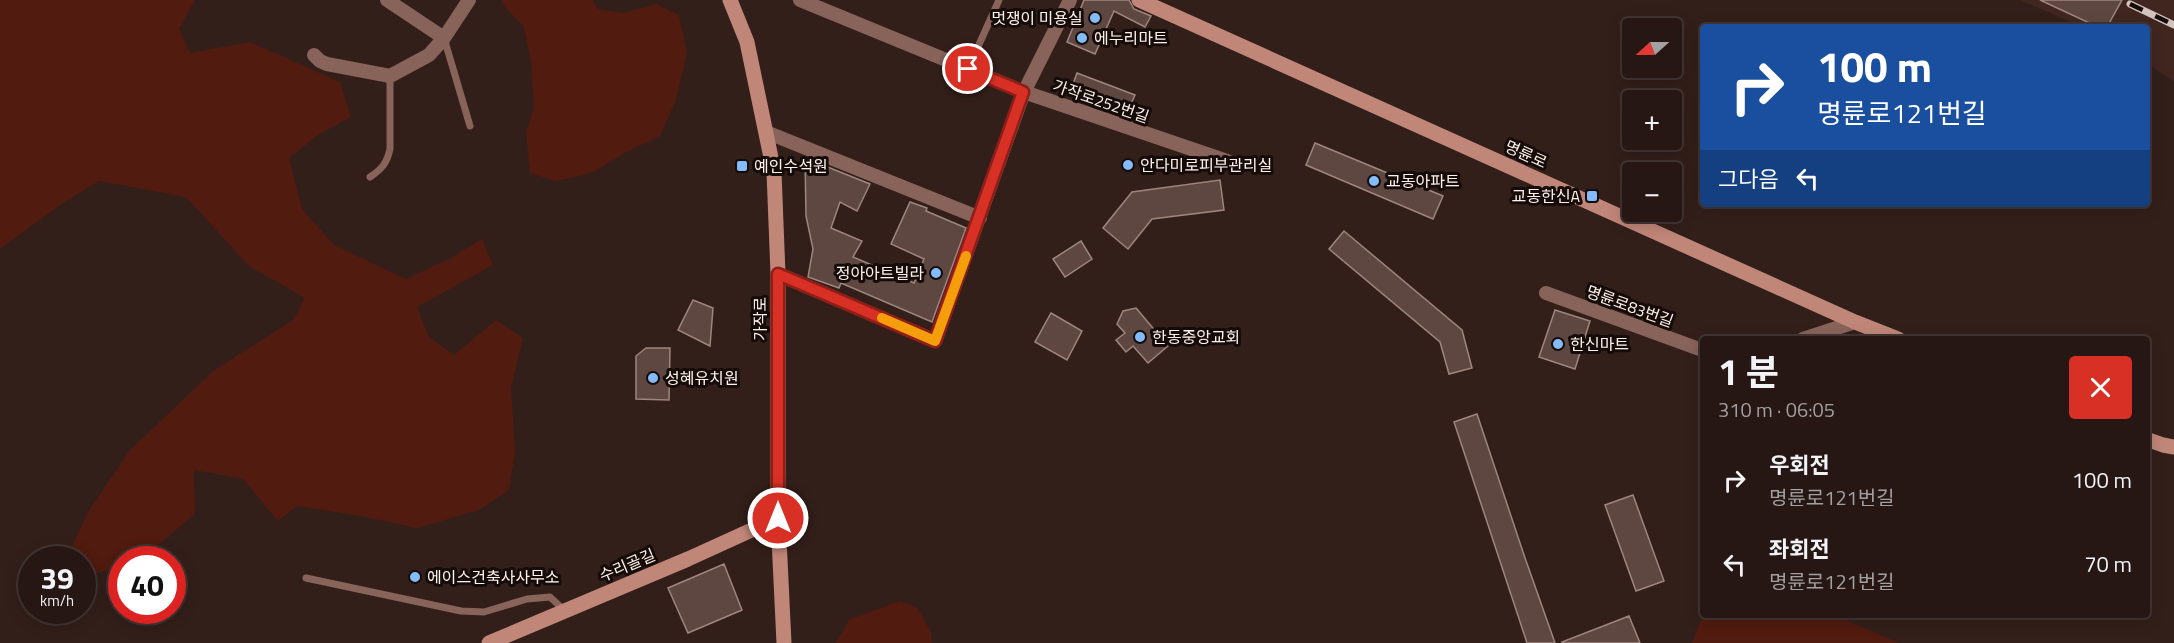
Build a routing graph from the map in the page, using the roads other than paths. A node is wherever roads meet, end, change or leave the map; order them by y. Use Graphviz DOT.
graph roads {
  1 [pos="387,0"];
  2 [pos="469,0"];
  3 [pos="730,0"];
  4 [pos="800,0"];
  5 [pos="999,0"];
  6 [pos="1070,0"];
  7 [pos="1140,0"];
  8 [pos="820,4"];
  9 [pos="444,38"];
  10 [pos="314,55"];
  11 [pos="968,69"];
  12 [pos="390,76"];
  13 [pos="1023,92"];
  14 [pos="470,126"];
  15 [pos="766,132"];
  16 [pos="1227,161"];
  17 [pos="370,177"];
  18 [pos="980,218"];
  19 [pos="778,274"];
  20 [pos="1546,293"];
  21 [pos="1855,322"];
  22 [pos="1812,336"];
  23 [pos="1890,336"];
  24 [pos="1700,349"];
  25 [pos="2150,440"];
  26 [pos="2174,447"];
  27 [pos="778,518"];
  28 [pos="306,578"];
  29 [pos="565,611"];
  30 [pos="489,643"];
  31 [pos="784,643"];
  1 -- 9 [label="street"];
  2 -- 9 [label="street"];
  3 -- 15 [label="street, 가작로"];
  4 -- 8 [label="street, 가작로252번길"];
  5 -- 11 [label="lane"];
  6 -- 13 [label="street"];
  7 -- 21 [label="street, 명륜로"];
  8 -- 11 [label="street, 가작로252번길"];
  9 -- 12 [label="street"];
  9 -- 14 [label="lane"];
  10 -- 12 [label="street"];
  11 -- 13 [label="street, 가작로252번길"];
  12 -- 17 [label="lane"];
  13 -- 16 [label="street, 가작로252번길"];
  13 -- 18 [label="street"];
  15 -- 18 [label="street"];
  15 -- 19 [label="street, 가작로"];
  18 -- 19 [label="street"];
  19 -- 27 [label="street, 가작로"];
  20 -- 24 [label="street, 명륜로83번길"];
  21 -- 22 [label="street"];
  21 -- 23 [label="street, 명륜로"];
  25 -- 26 [label="street"];
  27 -- 29 [label="street, 수리골길"];
  27 -- 31 [label="street, 가작로"];
  28 -- 29 [label="lane"];
  29 -- 30 [label="street, 수리골길"];
}
